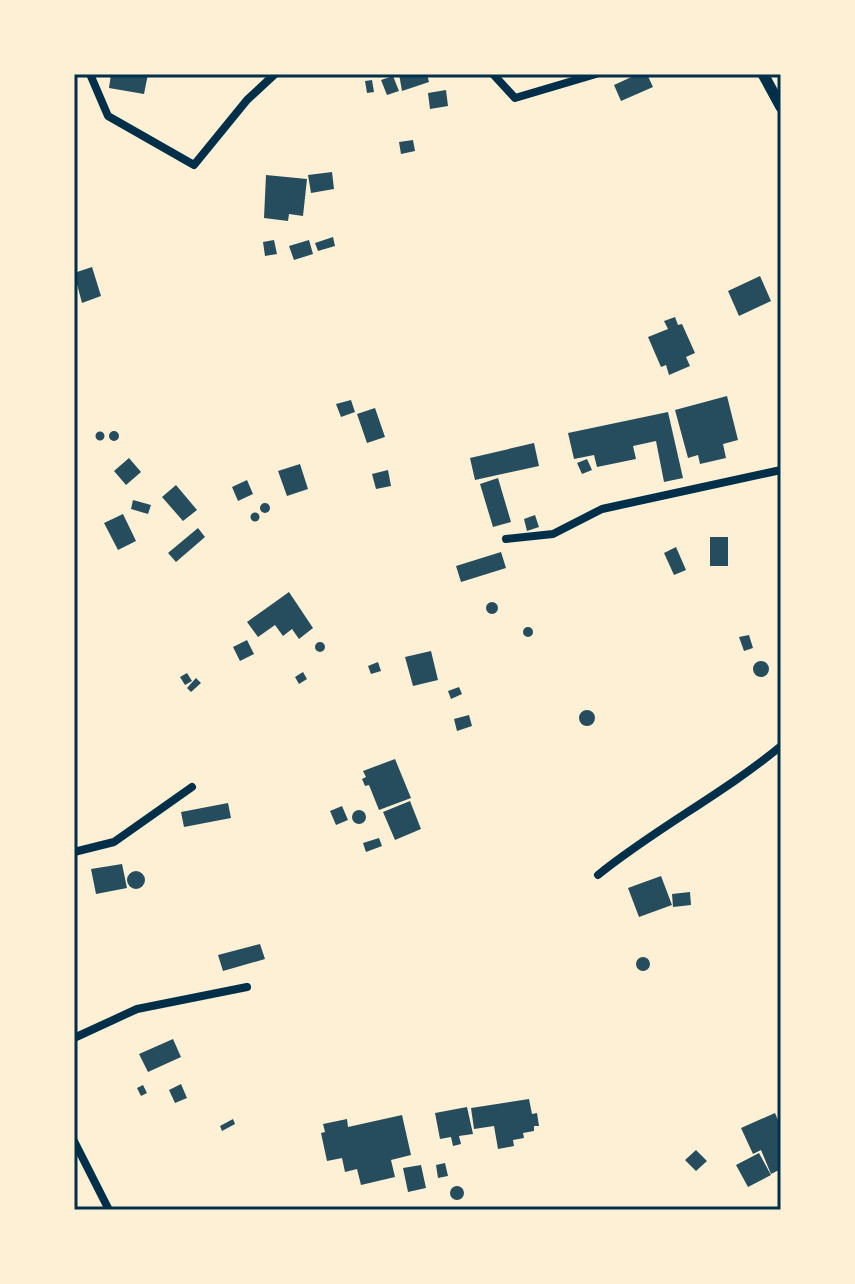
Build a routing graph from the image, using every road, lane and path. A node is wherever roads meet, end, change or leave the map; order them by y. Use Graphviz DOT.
graph roads {
  1 [pos="90,74"];
  2 [pos="275,74"];
  3 [pos="493,74"];
  4 [pos="596,74"];
  5 [pos="763,74"];
  6 [pos="781,107"];
  7 [pos="781,470"];
  8 [pos="506,539"];
  9 [pos="781,746"];
  10 [pos="192,787"];
  11 [pos="74,852"];
  12 [pos="598,875"];
  13 [pos="247,987"];
  14 [pos="74,1038"];
  15 [pos="74,1141"];
  16 [pos="109,1210"];
  1 -- 2 [label="street"];
  3 -- 4 [label="street"];
  5 -- 6 [label="street"];
  7 -- 8 [label="street"];
  9 -- 12 [label="street"];
  10 -- 11 [label="street"];
  13 -- 14 [label="street"];
  15 -- 16 [label="street"];
}
